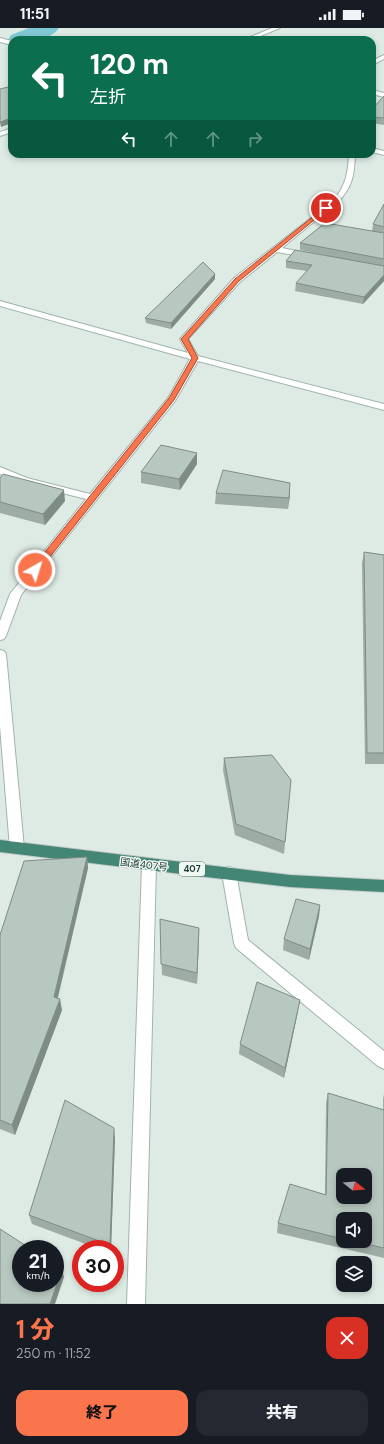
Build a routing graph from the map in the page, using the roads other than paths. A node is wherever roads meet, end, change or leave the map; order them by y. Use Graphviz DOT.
graph roads {
  1 [pos="277,28"];
  2 [pos="256,36"];
  3 [pos="352,158"];
  4 [pos="276,250"];
  5 [pos="314,257"];
  6 [pos="0,303"];
  7 [pos="195,358"];
  8 [pos="384,407"];
  9 [pos="0,470"];
  10 [pos="93,498"];
  11 [pos="0,636"];
  12 [pos="0,654"];
  13 [pos="0,846"];
  14 [pos="17,848"];
  15 [pos="149,865"];
  16 [pos="229,873"];
  17 [pos="384,886"];
  18 [pos="384,1061"];
  19 [pos="136,1304"];
  1 -- 2 [label="street"];
  3 -- 4 [label="street"];
  4 -- 5 [label="street"];
  4 -- 7 [label="street"];
  6 -- 7 [label="street"];
  7 -- 8 [label="street"];
  7 -- 10 [label="street"];
  9 -- 10 [label="street"];
  10 -- 11 [label="street"];
  12 -- 14 [label="street"];
  13 -- 14 [label="highway, 国道407号 / 407"];
  14 -- 15 [label="highway, 国道407号 / 407"];
  15 -- 16 [label="highway, 国道407号 / 407"];
  15 -- 19 [label="street"];
  16 -- 17 [label="highway, 国道407号 / 407"];
  16 -- 18 [label="street"];
}
